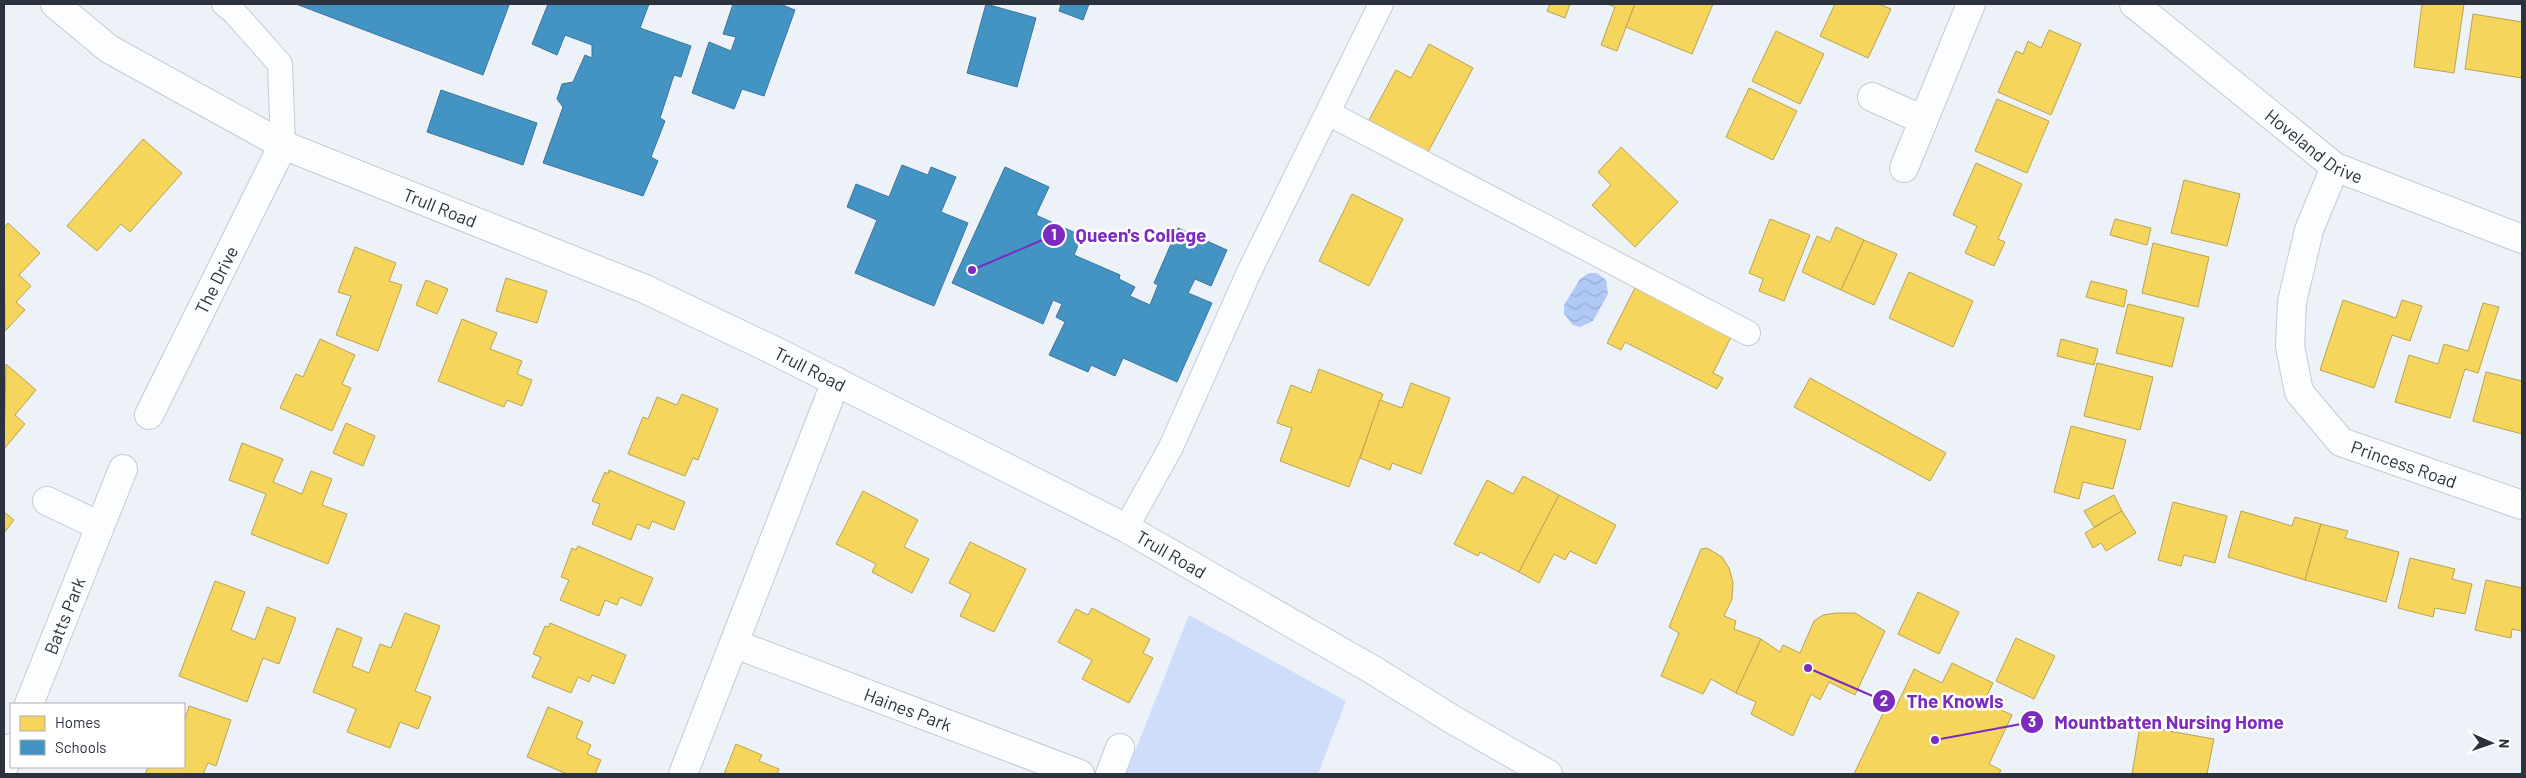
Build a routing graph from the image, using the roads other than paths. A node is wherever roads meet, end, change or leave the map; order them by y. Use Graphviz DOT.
graph roads {
  1 [pos="55,4"];
  2 [pos="224,4"];
  3 [pos="1381,4"];
  4 [pos="1971,4"];
  5 [pos="2134,4"];
  6 [pos="1872,97"];
  7 [pos="1328,113"];
  8 [pos="1923,120"];
  9 [pos="283,145"];
  10 [pos="2335,166"];
  11 [pos="1904,168"];
  12 [pos="2522,239"];
  13 [pos="1748,332"];
  14 [pos="836,381"];
  15 [pos="149,415"];
  16 [pos="123,469"];
  17 [pos="47,501"];
  18 [pos="2522,505"];
  19 [pos="100,526"];
  20 [pos="1126,528"];
  21 [pos="735,644"];
  22 [pos="29,703"];
  23 [pos="1120,748"];
  24 [pos="10,751"];
  25 [pos="4,766"];
  26 [pos="683,774"];
  27 [pos="1080,774"];
  28 [pos="1110,774"];
  29 [pos="1548,774"];
  1 -- 9 [label="street, Trull Road"];
  2 -- 9 [label="lane"];
  3 -- 7 [label="lane"];
  4 -- 8 [label="street"];
  5 -- 10 [label="street, Hoveland Drive"];
  6 -- 8 [label="street"];
  7 -- 13 [label="lane"];
  7 -- 20 [label="lane"];
  8 -- 11 [label="street"];
  9 -- 14 [label="street, Trull Road"];
  9 -- 15 [label="street, The Drive"];
  10 -- 12 [label="street, Hoveland Drive"];
  10 -- 18 [label="street, Princess Road"];
  14 -- 20 [label="street, Trull Road"];
  14 -- 21 [label="street"];
  16 -- 19 [label="street, Batts Park"];
  17 -- 19 [label="street"];
  19 -- 22 [label="street, Batts Park"];
  20 -- 29 [label="street, Trull Road"];
  21 -- 26 [label="street"];
  21 -- 27 [label="street, Haines Park"];
  23 -- 28 [label="street"];
  24 -- 25 [label="street"];
}
